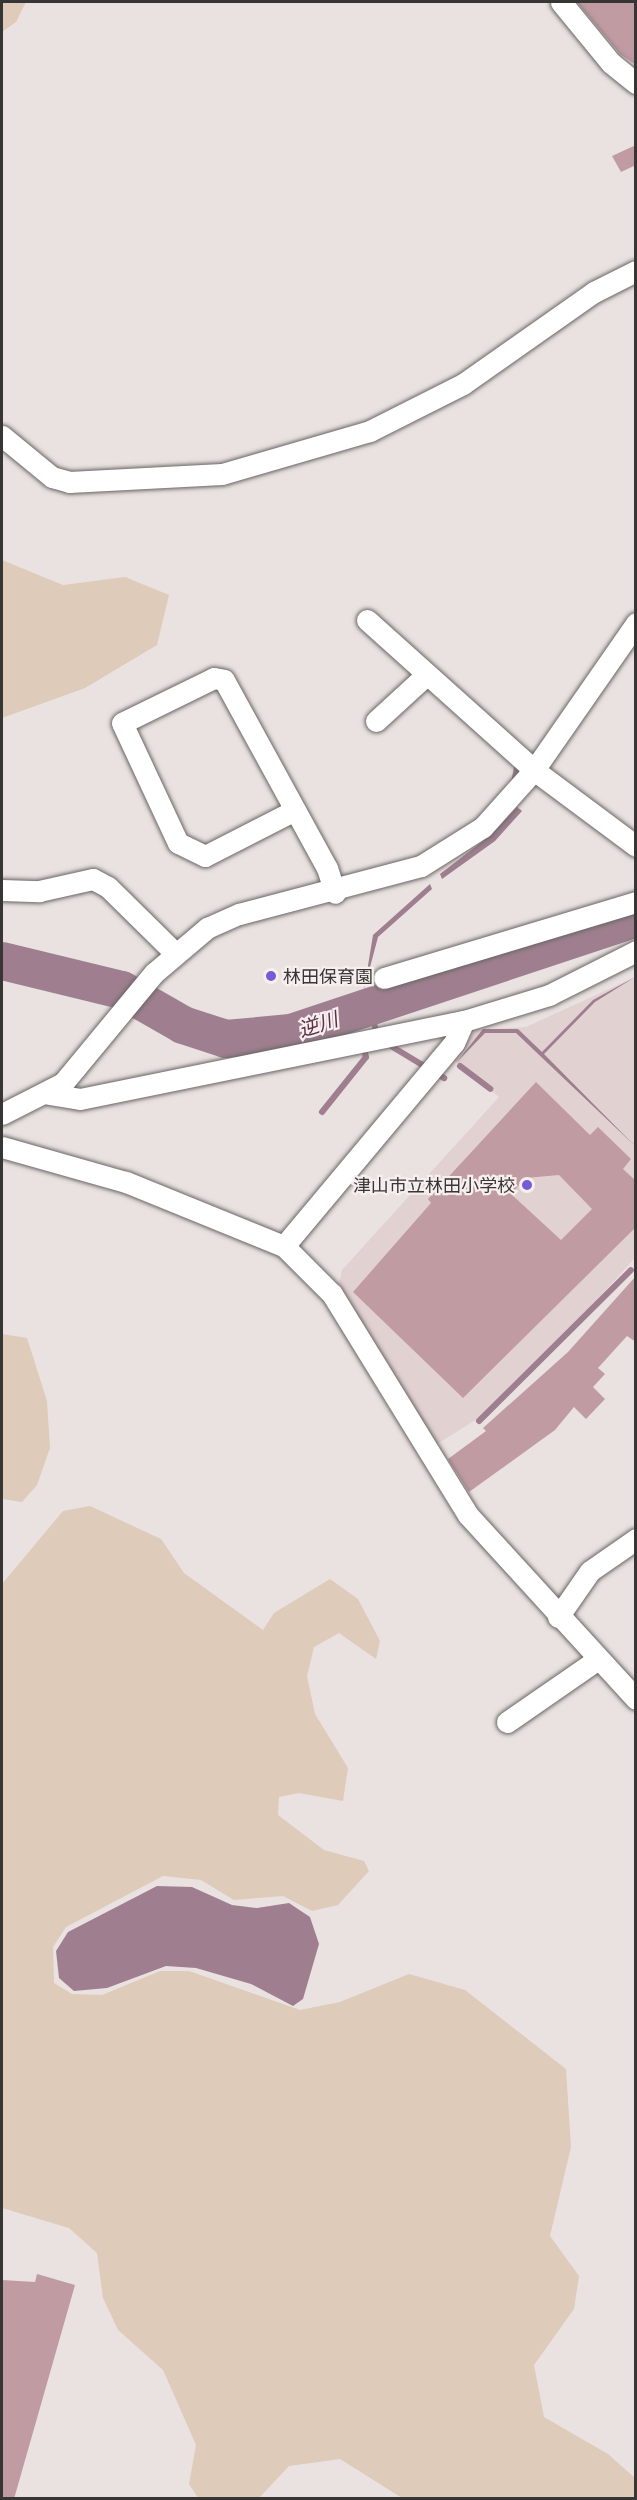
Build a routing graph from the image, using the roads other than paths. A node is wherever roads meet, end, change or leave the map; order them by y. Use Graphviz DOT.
graph roads {
  1 [pos="561,2"];
  2 [pos="636,83"];
  3 [pos="636,271"];
  4 [pos="2,436"];
  5 [pos="367,620"];
  6 [pos="636,623"];
  7 [pos="424,676"];
  8 [pos="376,722"];
  9 [pos="534,770"];
  10 [pos="295,810"];
  11 [pos="636,846"];
  12 [pos="2,890"];
  13 [pos="335,893"];
  14 [pos="636,902"];
  15 [pos="636,951"];
  16 [pos="174,952"];
  17 [pos="384,978"];
  18 [pos="464,1020"];
  19 [pos="49,1094"];
  20 [pos="2,1114"];
  21 [pos="2,1148"];
  22 [pos="284,1246"];
  23 [pos="636,1539"];
  24 [pos="558,1617"];
  25 [pos="598,1659"];
  26 [pos="636,1699"];
  27 [pos="507,1722"];
  1 -- 2 [label="street"];
  3 -- 4 [label="street"];
  5 -- 7 [label="street"];
  6 -- 9 [label="street"];
  7 -- 8 [label="street"];
  7 -- 9 [label="street"];
  9 -- 11 [label="street"];
  9 -- 13 [label="street"];
  10 -- 10 [label="street"];
  10 -- 13 [label="street"];
  12 -- 16 [label="street"];
  13 -- 16 [label="street"];
  14 -- 17 [label="street"];
  15 -- 18 [label="street"];
  16 -- 19 [label="street"];
  18 -- 19 [label="street"];
  18 -- 22 [label="street"];
  19 -- 20 [label="street"];
  21 -- 22 [label="street"];
  22 -- 24 [label="street"];
  23 -- 24 [label="street"];
  24 -- 25 [label="street"];
  25 -- 26 [label="street"];
  25 -- 27 [label="street"];
}
